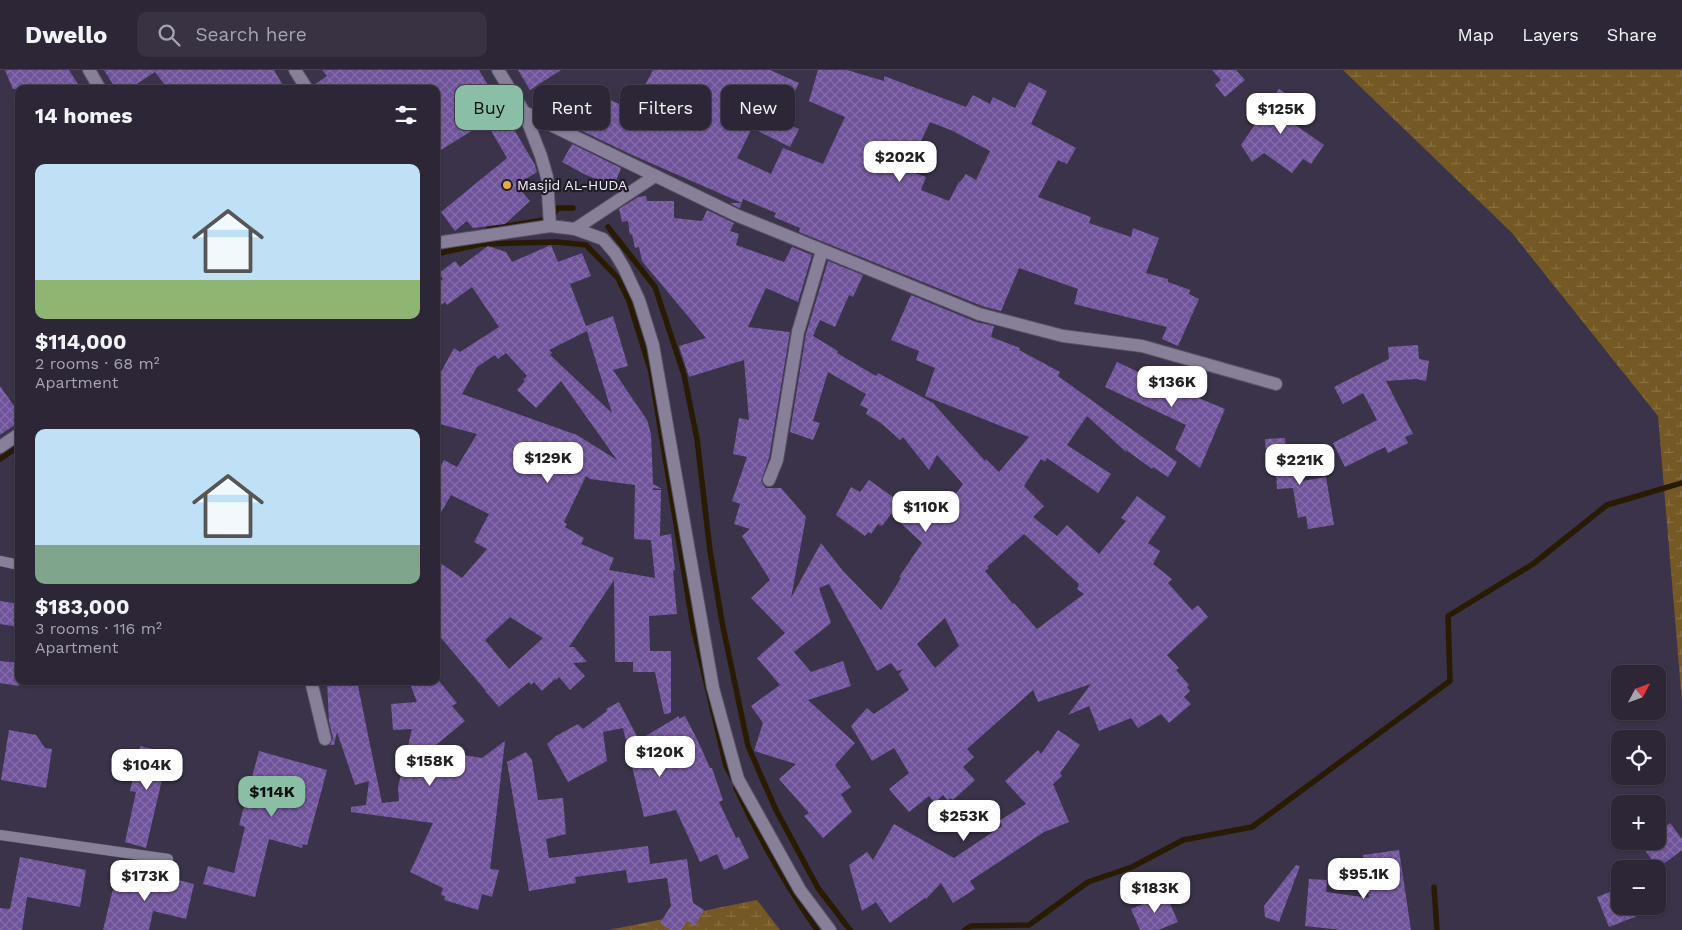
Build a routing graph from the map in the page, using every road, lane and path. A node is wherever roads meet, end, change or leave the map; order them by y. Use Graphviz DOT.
graph roads {
  1 [pos="89,70"];
  2 [pos="295,70"];
  3 [pos="498,70"];
  4 [pos="98,85"];
  5 [pos="304,85"];
  6 [pos="524,112"];
  7 [pos="655,176"];
  8 [pos="550,226"];
  9 [pos="574,229"];
  10 [pos="440,242"];
  11 [pos="822,251"];
  12 [pos="1276,384"];
  13 [pos="15,437"];
  14 [pos="0,447"];
  15 [pos="769,480"];
  16 [pos="0,562"];
  17 [pos="15,564"];
  18 [pos="312,685"];
  19 [pos="325,739"];
  20 [pos="0,835"];
  21 [pos="168,859"];
  22 [pos="830,930"];
  1 -- 4 [label="street"];
  2 -- 5 [label="street"];
  3 -- 6 [label="street"];
  6 -- 7 [label="street"];
  6 -- 8 [label="street"];
  7 -- 9 [label="street"];
  7 -- 11 [label="street"];
  8 -- 9 [label="street"];
  8 -- 10 [label="street"];
  9 -- 22 [label="street"];
  11 -- 12 [label="street"];
  11 -- 15 [label="street"];
  13 -- 14 [label="street"];
  16 -- 17 [label="lane"];
  18 -- 19 [label="street"];
  20 -- 21 [label="lane"];
}
